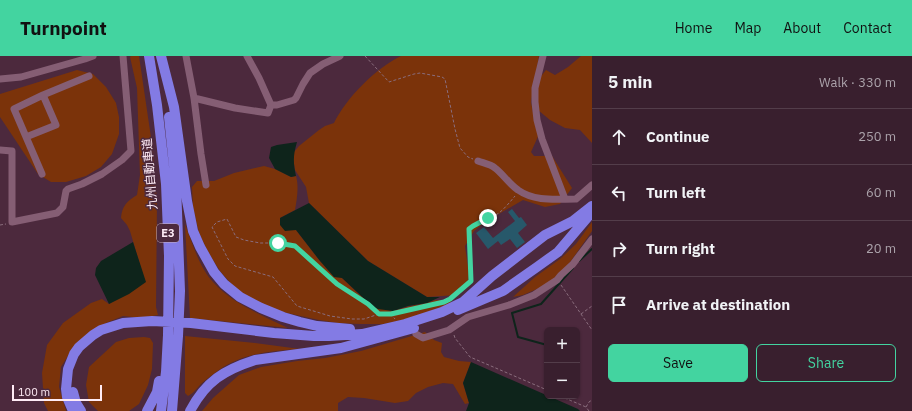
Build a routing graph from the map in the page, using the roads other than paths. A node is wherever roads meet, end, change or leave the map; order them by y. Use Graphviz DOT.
graph roads {
  1 [pos="93,56"];
  2 [pos="123,56"];
  3 [pos="149,56"];
  4 [pos="160,56"];
  5 [pos="186,56"];
  6 [pos="247,56"];
  7 [pos="340,56"];
  8 [pos="543,56"];
  9 [pos="88,76"];
  10 [pos="0,79"];
  11 [pos="43,95"];
  12 [pos="194,98"];
  13 [pos="271,105"];
  14 [pos="26,137"];
  15 [pos="0,150"];
  16 [pos="478,161"];
  17 [pos="42,174"];
  18 [pos="206,185"];
  19 [pos="592,185"];
  20 [pos="565,200"];
  21 [pos="592,206"];
  22 [pos="592,212"];
  23 [pos="592,239"];
  24 [pos="169,280"];
  25 [pos="152,324"];
  26 [pos="191,326"];
  27 [pos="380,330"];
  28 [pos="416,334"];
  29 [pos="371,340"];
  30 [pos="72,411"];
  31 [pos="81,411"];
  32 [pos="148,411"];
  33 [pos="161,411"];
  34 [pos="172,411"];
  35 [pos="190,411"];
  1 -- 10 [label="street"];
  2 -- 15 [label="street"];
  3 -- 24 [label="highway, 九州自動車道 / E3"];
  4 -- 27 [label="highway"];
  4 -- 34 [label="highway, 九州自動車道 / E3"];
  5 -- 12 [label="street"];
  6 -- 13 [label="street"];
  7 -- 13 [label="street"];
  8 -- 20 [label="street"];
  9 -- 11 [label="street"];
  11 -- 14 [label="street"];
  11 -- 14 [label="street"];
  12 -- 13 [label="street"];
  12 -- 18 [label="street"];
  14 -- 17 [label="street"];
  16 -- 20 [label="street"];
  19 -- 20 [label="street"];
  21 -- 27 [label="highway"];
  22 -- 29 [label="highway"];
  23 -- 28 [label="street"];
  24 -- 32 [label="highway"];
  24 -- 33 [label="highway, 九州自動車道 / E3"];
  25 -- 26 [label="highway"];
  25 -- 30 [label="highway"];
  25 -- 31 [label="highway"];
  26 -- 27 [label="highway"];
  26 -- 29 [label="highway"];
  29 -- 35 [label="highway"];
}
